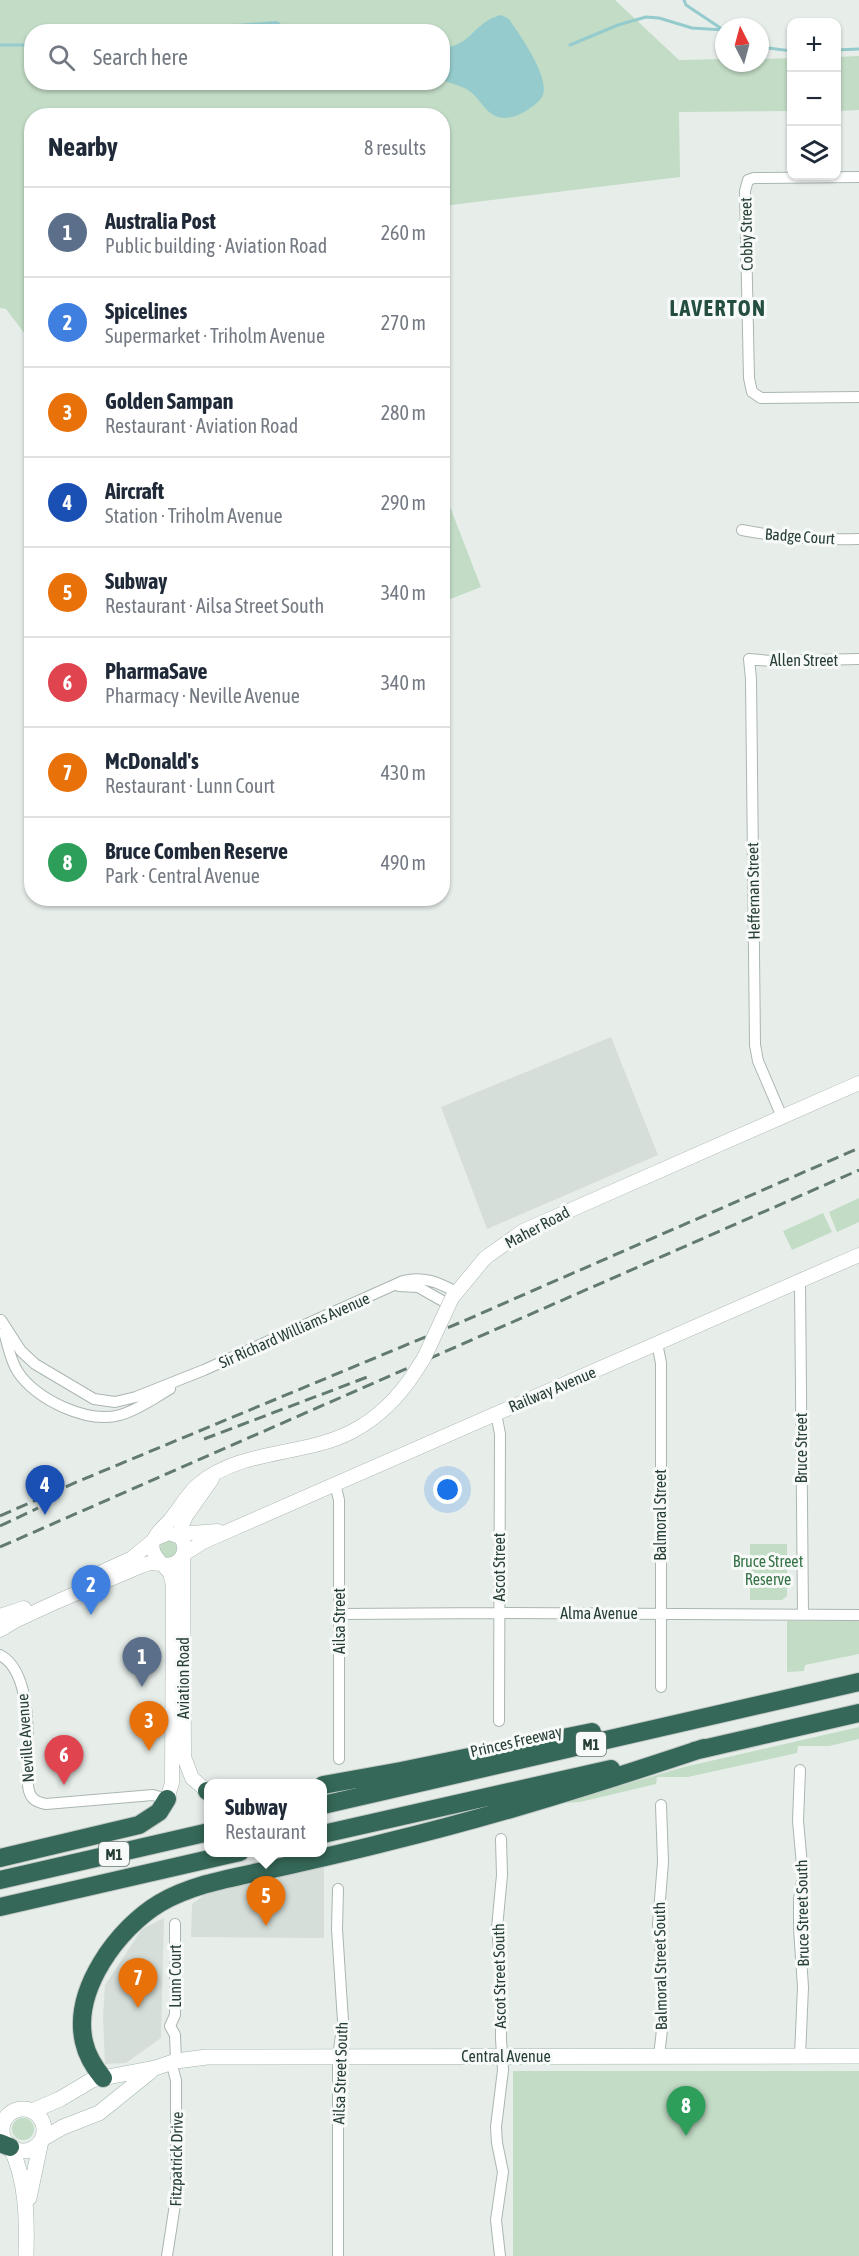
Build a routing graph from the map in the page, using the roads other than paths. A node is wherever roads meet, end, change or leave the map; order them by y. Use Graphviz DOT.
graph roads {
  1 [pos="859,177"];
  2 [pos="859,397"];
  3 [pos="742,531"];
  4 [pos="859,539"];
  5 [pos="749,659"];
  6 [pos="859,659"];
  7 [pos="859,1083"];
  8 [pos="782,1117"];
  9 [pos="859,1255"];
  10 [pos="800,1281"];
  11 [pos="450,1299"];
  12 [pos="1,1319"];
  13 [pos="657,1343"];
  14 [pos="204,1370"];
  15 [pos="65,1383"];
  16 [pos="53,1402"];
  17 [pos="496,1413"];
  18 [pos="217,1473"];
  19 [pos="335,1484"];
  20 [pos="247,1523"];
  21 [pos="179,1536"];
  22 [pos="154,1540"];
  23 [pos="183,1555"];
  24 [pos="162,1564"];
  25 [pos="499,1613"];
  26 [pos="660,1613"];
  27 [pos="339,1614"];
  28 [pos="803,1615"];
  29 [pos="859,1615"];
  30 [pos="0,1616"];
  31 [pos="0,1630"];
  32 [pos="178,1639"];
  33 [pos="0,1655"];
  34 [pos="857,1682"];
  35 [pos="661,1687"];
  36 [pos="859,1713"];
  37 [pos="499,1721"];
  38 [pos="177,1731"];
  39 [pos="704,1748"];
  40 [pos="339,1759"];
  41 [pos="800,1770"];
  42 [pos="327,1784"];
  43 [pos="204,1789"];
  44 [pos="167,1799"];
  45 [pos="327,1805"];
  46 [pos="661,1805"];
  47 [pos="204,1833"];
  48 [pos="327,1833"];
  49 [pos="501,1839"];
  50 [pos="327,1856"];
  51 [pos="218,1857"];
  52 [pos="323,1857"];
  53 [pos="0,1858"];
  54 [pos="0,1880"];
  55 [pos="338,1889"];
  56 [pos="0,1907"];
  57 [pos="175,1924"];
  58 [pos="503,2056"];
  59 [pos="660,2056"];
  60 [pos="800,2056"];
  61 [pos="859,2056"];
  62 [pos="338,2057"];
  63 [pos="174,2061"];
  64 [pos="155,2068"];
  65 [pos="103,2078"];
  66 [pos="106,2108"];
  67 [pos="32,2111"];
  68 [pos="41,2140"];
  69 [pos="7,2146"];
  70 [pos="27,2213"];
  71 [pos="26,2256"];
  72 [pos="167,2256"];
  73 [pos="338,2256"];
  74 [pos="500,2256"];
  1 -- 2 [label="street, Cobby Street"];
  3 -- 4 [label="street, Badge Court"];
  5 -- 6 [label="street, Allen Street"];
  5 -- 8 [label="street, Heffernan Street"];
  7 -- 8 [label="street, Maher Road"];
  8 -- 11 [label="street, Maher Road"];
  9 -- 10 [label="street, Railway Avenue"];
  10 -- 13 [label="street, Railway Avenue"];
  10 -- 28 [label="street, Bruce Street"];
  11 -- 14 [label="street, Sir Richard Williams Avenue"];
  11 -- 18 [label="street, Maher Road, bridge"];
  12 -- 15 [label="street, Sir Richard Williams Avenue"];
  12 -- 16 [label="street, Sir Richard Williams Avenue"];
  13 -- 17 [label="street, Railway Avenue"];
  13 -- 26 [label="street, Balmoral Street"];
  14 -- 15 [label="street, Sir Richard Williams Avenue"];
  14 -- 16 [label="street, Sir Richard Williams Avenue"];
  15 -- 16 [label="street"];
  17 -- 19 [label="street, Railway Avenue"];
  17 -- 25 [label="street, Ascot Street"];
  18 -- 21 [label="street, Maher Road"];
  18 -- 22 [label="street, Maher Road"];
  19 -- 20 [label="street, Railway Avenue"];
  19 -- 27 [label="street, Ailsa Street"];
  20 -- 21 [label="street, Railway Avenue"];
  20 -- 23 [label="street, Railway Avenue"];
  21 -- 22 [label="street"];
  21 -- 23 [label="street"];
  22 -- 24 [label="street"];
  22 -- 30 [label="street, Maher Road"];
  23 -- 24 [label="street"];
  23 -- 32 [label="street, Aviation Road"];
  24 -- 31 [label="street"];
  24 -- 32 [label="street, Aviation Road"];
  25 -- 26 [label="street, Alma Avenue"];
  25 -- 27 [label="street, Alma Avenue"];
  25 -- 37 [label="street, Ascot Street"];
  26 -- 28 [label="street, Alma Avenue"];
  26 -- 35 [label="street, Balmoral Street"];
  27 -- 40 [label="street, Ailsa Street"];
  28 -- 29 [label="street, Alma Avenue"];
  32 -- 38 [label="street, Aviation Road"];
  33 -- 44 [label="street, Neville Avenue"];
  34 -- 42 [label="highway"];
  34 -- 45 [label="highway, Princes Freeway / M1"];
  36 -- 39 [label="highway, M1"];
  38 -- 43 [label="street, Aviation Road"];
  38 -- 44 [label="street, Aviation Road"];
  39 -- 48 [label="highway, M1"];
  39 -- 50 [label="highway"];
  41 -- 60 [label="street, Bruce Street South"];
  44 -- 53 [label="highway"];
  46 -- 59 [label="street, Balmoral Street South"];
  47 -- 54 [label="highway, M1"];
  49 -- 58 [label="street, Ascot Street South"];
  51 -- 56 [label="highway, M1"];
  52 -- 65 [label="highway"];
  55 -- 62 [label="street, Ailsa Street South"];
  57 -- 63 [label="street, Lunn Court"];
  58 -- 59 [label="main road, Central Avenue"];
  58 -- 62 [label="main road, Central Avenue"];
  58 -- 74 [label="street, Ascot Street South"];
  59 -- 60 [label="main road, Central Avenue"];
  60 -- 61 [label="main road, Central Avenue"];
  62 -- 63 [label="main road, Central Avenue"];
  62 -- 73 [label="street, Ailsa Street South"];
  63 -- 64 [label="main road, Central Avenue"];
  63 -- 72 [label="street, Fitzpatrick Drive"];
  64 -- 65 [label="main road, Central Avenue"];
  64 -- 66 [label="main road, Central Avenue"];
  65 -- 66 [label="main road"];
  65 -- 67 [label="main road, Central Avenue"];
  66 -- 68 [label="main road, Central Avenue"];
  67 -- 68 [label="main road"];
  67 -- 69 [label="main road"];
  68 -- 69 [label="main road"];
  68 -- 70 [label="main road"];
  69 -- 70 [label="main road"];
  70 -- 71 [label="main road"];
}
